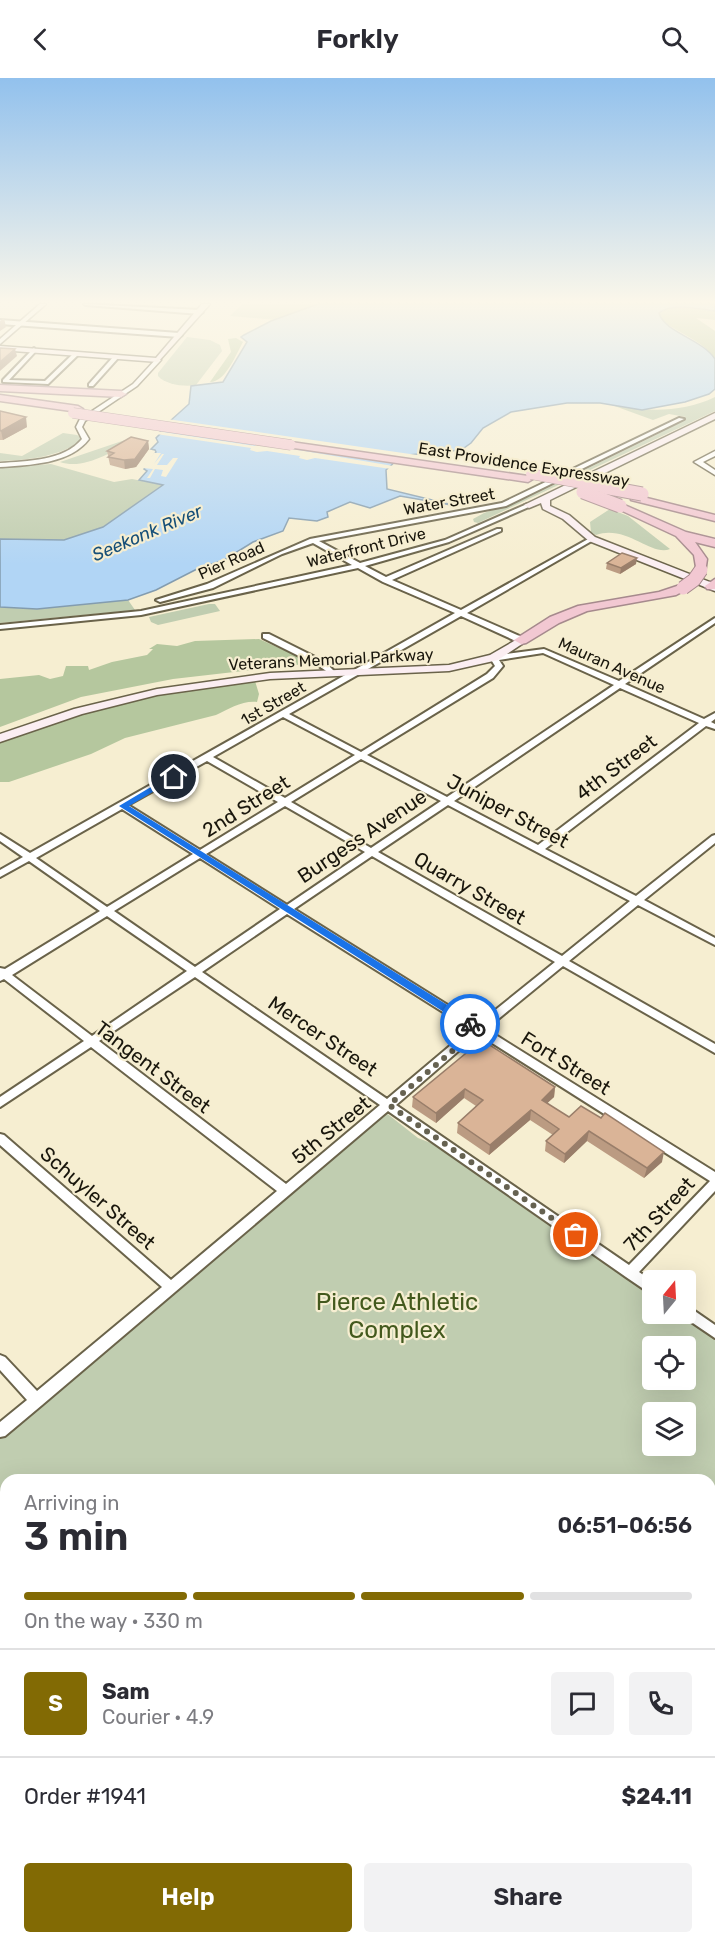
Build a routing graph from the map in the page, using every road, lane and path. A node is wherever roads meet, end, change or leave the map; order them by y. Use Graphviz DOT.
graph roads {
  1 [pos="61,391"];
  2 [pos="125,391"];
  3 [pos="121,394"];
  4 [pos="0,398"];
  5 [pos="0,403"];
  6 [pos="76,411"];
  7 [pos="715,416"];
  8 [pos="681,419"];
  9 [pos="293,443"];
  10 [pos="715,453"];
  11 [pos="0,465"];
  12 [pos="715,473"];
  13 [pos="528,479"];
  14 [pos="549,495"];
  15 [pos="639,496"];
  16 [pos="529,505"];
  17 [pos="549,509"];
  18 [pos="715,511"];
  19 [pos="715,520"];
  20 [pos="573,523"];
  21 [pos="656,523"];
  22 [pos="499,530"];
  23 [pos="592,539"];
  24 [pos="312,540"];
  25 [pos="715,543"];
  26 [pos="360,565"];
  27 [pos="386,580"];
  28 [pos="714,586"];
  29 [pos="160,600"];
  30 [pos="460,613"];
  31 [pos="715,620"];
  32 [pos="0,627"];
  33 [pos="266,636"];
  34 [pos="521,640"];
  35 [pos="494,658"];
  36 [pos="332,673"];
  37 [pos="356,673"];
  38 [pos="620,685"];
  39 [pos="283,714"];
  40 [pos="715,715"];
  41 [pos="705,722"];
  42 [pos="715,727"];
  43 [pos="0,738"];
  44 [pos="363,754"];
  45 [pos="208,758"];
  46 [pos="448,799"];
  47 [pos="285,803"];
  48 [pos="123,806"];
  49 [pos="0,837"];
  50 [pos="715,838"];
  51 [pos="539,849"];
  52 [pos="372,852"];
  53 [pos="201,855"];
  54 [pos="30,857"];
  55 [pos="0,874"];
  56 [pos="638,899"];
  57 [pos="286,909"];
  58 [pos="108,912"];
  59 [pos="715,942"];
  60 [pos="562,962"];
  61 [pos="194,971"];
  62 [pos="2,974"];
  63 [pos="478,1029"];
  64 [pos="92,1043"];
  65 [pos="715,1049"];
  66 [pos="0,1103"];
  67 [pos="389,1105"];
  68 [pos="0,1138"];
  69 [pos="715,1178"];
  70 [pos="715,1183"];
  71 [pos="285,1190"];
  72 [pos="630,1273"];
  73 [pos="642,1281"];
  74 [pos="170,1287"];
  75 [pos="696,1318"];
  76 [pos="715,1332"];
  77 [pos="0,1361"];
  78 [pos="37,1401"];
  79 [pos="0,1431"];
  1 -- 3 [label="highway"];
  2 -- 3 [label="street"];
  3 -- 11 [label="street"];
  4 -- 6 [label="highway"];
  5 -- 6 [label="highway"];
  6 -- 9 [label="highway, bridge"];
  7 -- 14 [label="main road, Waterfront Drive"];
  8 -- 24 [label="street, Water Street"];
  9 -- 13 [label="highway, East Providence Expressway"];
  9 -- 15 [label="highway, East Providence Expressway, bridge"];
  10 -- 12 [label="street"];
  13 -- 15 [label="highway, East Providence Expressway"];
  13 -- 21 [label="highway, bridge"];
  14 -- 16 [label="main road, Waterfront Drive"];
  14 -- 17 [label="main road"];
  15 -- 18 [label="highway, East Providence Expressway"];
  15 -- 19 [label="highway, East Providence Expressway"];
  16 -- 17 [label="main road"];
  16 -- 20 [label="main road"];
  16 -- 26 [label="street, Waterfront Drive"];
  17 -- 20 [label="main road"];
  20 -- 23 [label="main road"];
  21 -- 25 [label="highway"];
  21 -- 34 [label="highway, bridge"];
  22 -- 27 [label="street"];
  23 -- 28 [label="main road"];
  23 -- 30 [label="street, 1st Street"];
  24 -- 26 [label="street"];
  24 -- 29 [label="street, Pier Road"];
  26 -- 27 [label="street"];
  26 -- 32 [label="street, Waterfront Drive"];
  27 -- 30 [label="street"];
  30 -- 34 [label="street"];
  30 -- 37 [label="street, 1st Street"];
  31 -- 38 [label="street, Burgess Avenue"];
  33 -- 36 [label="street"];
  34 -- 35 [label="main road, Veterans Memorial Parkway"];
  35 -- 37 [label="main road, Veterans Memorial Parkway"];
  35 -- 38 [label="street, Mauran Avenue"];
  35 -- 44 [label="street, 2nd Street"];
  36 -- 37 [label="main road, Veterans Memorial Parkway"];
  36 -- 43 [label="main road, Veterans Memorial Parkway"];
  37 -- 39 [label="street, 1st Street"];
  38 -- 41 [label="street, Mauran Avenue"];
  38 -- 46 [label="street, Burgess Avenue"];
  39 -- 44 [label="street, Juniper Street"];
  39 -- 45 [label="street, 1st Street"];
  40 -- 41 [label="street, 4th Street"];
  41 -- 42 [label="street, Mauran Avenue"];
  41 -- 51 [label="street, 4th Street"];
  44 -- 46 [label="street, Juniper Street"];
  44 -- 47 [label="street, 2nd Street"];
  45 -- 47 [label="street, Quarry Street"];
  45 -- 48 [label="street, 1st Street"];
  46 -- 51 [label="street, Juniper Street"];
  46 -- 52 [label="street, Burgess Avenue"];
  47 -- 52 [label="street, Quarry Street"];
  47 -- 53 [label="street, 2nd Street"];
  48 -- 53 [label="street, Fort Street"];
  48 -- 54 [label="street, 1st Street"];
  49 -- 54 [label="street, Mercer Street"];
  50 -- 56 [label="street, 5th Street"];
  51 -- 56 [label="street, Juniper Street"];
  52 -- 57 [label="street, Burgess Avenue"];
  52 -- 60 [label="street, Quarry Street"];
  53 -- 57 [label="street, Fort Street"];
  53 -- 58 [label="street, 2nd Street"];
  54 -- 55 [label="street, 1st Street"];
  54 -- 58 [label="street, Mercer Street"];
  56 -- 59 [label="street, Juniper Street"];
  56 -- 60 [label="street, 5th Street"];
  57 -- 61 [label="street, Burgess Avenue"];
  57 -- 63 [label="street, Fort Street"];
  58 -- 61 [label="street, Mercer Street"];
  58 -- 62 [label="street, 2nd Street"];
  60 -- 63 [label="street, 5th Street"];
  60 -- 65 [label="street, Quarry Street"];
  61 -- 64 [label="street, Burgess Avenue"];
  61 -- 67 [label="street, Mercer Street"];
  62 -- 64 [label="street, Tangent Street"];
  63 -- 67 [label="street, 5th Street"];
  63 -- 69 [label="street, Fort Street"];
  64 -- 66 [label="street, Burgess Avenue"];
  64 -- 71 [label="street, Tangent Street"];
  67 -- 71 [label="street, 5th Street"];
  67 -- 72 [label="street, Mercer Street"];
  68 -- 74 [label="street, Schuyler Street"];
  70 -- 72 [label="street, 7th Street"];
  71 -- 74 [label="street, 5th Street"];
  72 -- 73 [label="street, Mercer Street"];
  74 -- 78 [label="street, 5th Street"];
  75 -- 76 [label="street"];
  77 -- 78 [label="street"];
  78 -- 79 [label="street, 5th Street"];
}
